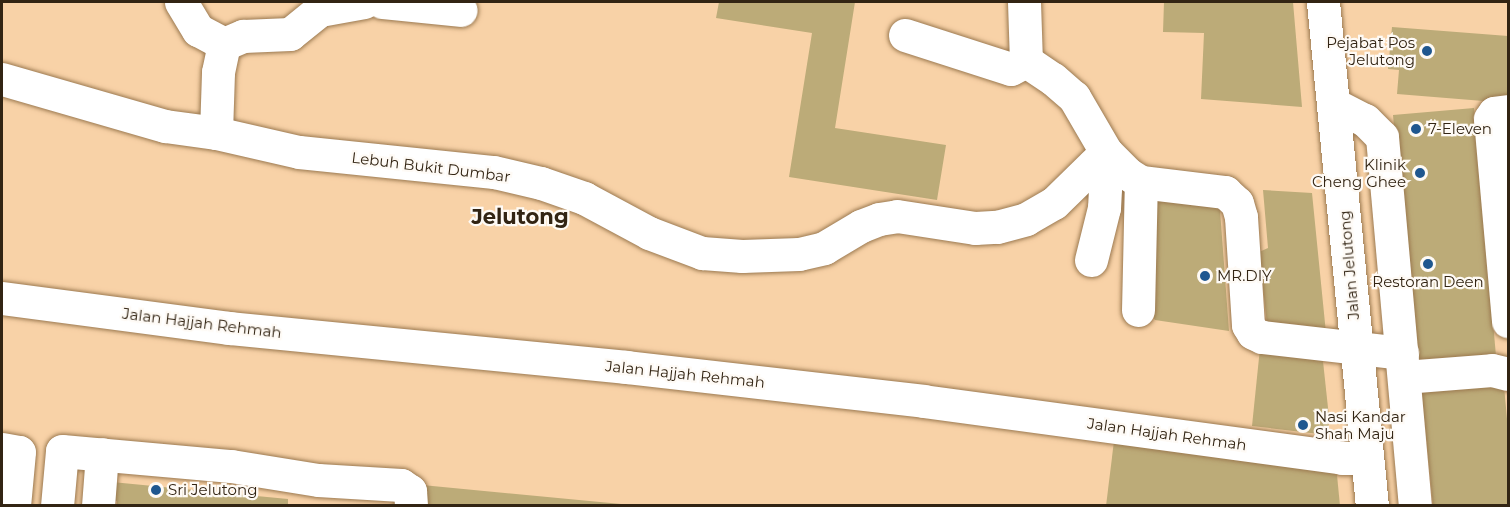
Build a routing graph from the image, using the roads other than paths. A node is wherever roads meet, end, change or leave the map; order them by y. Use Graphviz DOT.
graph roads {
  1 [pos="181,2"];
  2 [pos="364,2"];
  3 [pos="382,2"];
  4 [pos="1024,2"];
  5 [pos="1323,2"];
  6 [pos="461,10"];
  7 [pos="905,35"];
  8 [pos="224,44"];
  9 [pos="1026,61"];
  10 [pos="2,79"];
  11 [pos="1333,104"];
  12 [pos="1509,111"];
  13 [pos="216,133"];
  14 [pos="1100,158"];
  15 [pos="1141,182"];
  16 [pos="1091,260"];
  17 [pos="2,298"];
  18 [pos="1138,310"];
  19 [pos="1509,321"];
  20 [pos="1357,350"];
  21 [pos="1403,365"];
  22 [pos="1509,374"];
  23 [pos="2,449"];
  24 [pos="102,454"];
  25 [pos="1367,458"];
  26 [pos="317,493"];
  27 [pos="14,506"];
  28 [pos="57,506"];
  29 [pos="98,506"];
  30 [pos="411,506"];
  31 [pos="1372,506"];
  32 [pos="1415,506"];
  1 -- 8 [label="street"];
  2 -- 8 [label="street"];
  3 -- 6 [label="street"];
  4 -- 9 [label="street"];
  5 -- 11 [label="street, Jalan Jelutong"];
  7 -- 9 [label="street"];
  8 -- 13 [label="street"];
  9 -- 14 [label="street"];
  10 -- 13 [label="street, Lebuh Bukit Dumbar"];
  11 -- 20 [label="street, Jalan Jelutong"];
  11 -- 21 [label="street"];
  12 -- 19 [label="street"];
  13 -- 14 [label="street, Lebuh Bukit Dumbar"];
  14 -- 15 [label="street"];
  14 -- 16 [label="street"];
  15 -- 18 [label="street"];
  15 -- 20 [label="street"];
  17 -- 25 [label="street, Jalan Hajjah Rehmah"];
  20 -- 21 [label="street"];
  20 -- 25 [label="street, Jalan Jelutong"];
  21 -- 22 [label="street"];
  21 -- 32 [label="street"];
  23 -- 27 [label="street"];
  24 -- 26 [label="street"];
  24 -- 28 [label="street"];
  24 -- 29 [label="street"];
  25 -- 31 [label="street, Jalan Jelutong"];
  26 -- 30 [label="street"];
}
